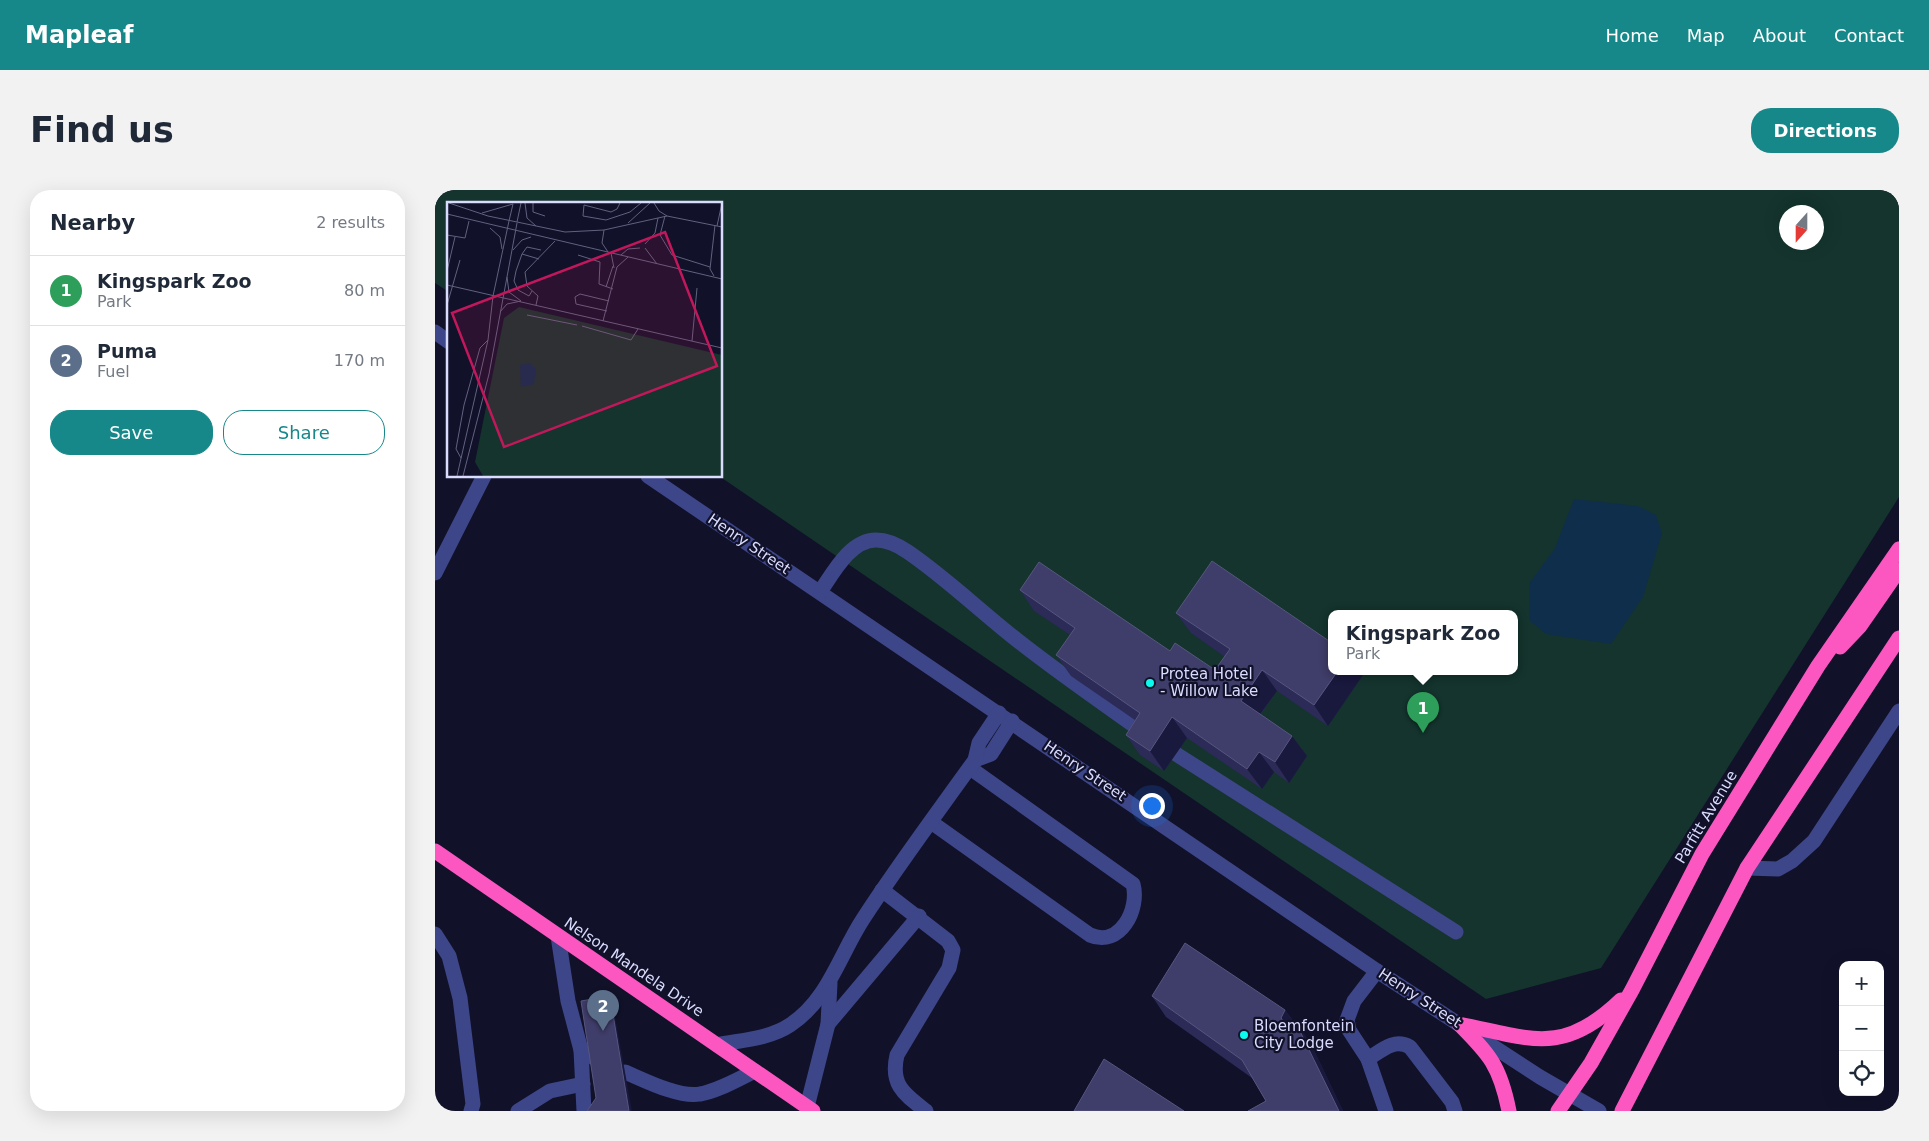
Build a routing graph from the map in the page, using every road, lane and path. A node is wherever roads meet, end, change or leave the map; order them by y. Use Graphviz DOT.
graph roads {
  1 [pos="435,332"];
  2 [pos="447,341"];
  3 [pos="483,478"];
  4 [pos="651,478"];
  5 [pos="1899,550"];
  6 [pos="1899,570"];
  7 [pos="435,573"];
  8 [pos="820,592"];
  9 [pos="1899,638"];
  10 [pos="1818,666"];
  11 [pos="1899,711"];
  12 [pos="999,713"];
  13 [pos="1012,721"];
  14 [pos="1152,738"];
  15 [pos="1176,754"];
  16 [pos="972,764"];
  17 [pos="931,822"];
  18 [pos="435,851"];
  19 [pos="1747,868"];
  20 [pos="882,890"];
  21 [pos="919,916"];
  22 [pos="1456,932"];
  23 [pos="435,934"];
  24 [pos="558,936"];
  25 [pos="1377,970"];
  26 [pos="830,983"];
  27 [pos="1632,990"];
  28 [pos="828,1024"];
  29 [pos="1459,1024"];
  30 [pos="717,1045"];
  31 [pos="1368,1059"];
  32 [pos="755,1071"];
  33 [pos="625,1072"];
  34 [pos="583,1084"];
  35 [pos="1570,1094"];
  36 [pos="810,1109"];
  37 [pos="471,1111"];
  38 [pos="518,1111"];
  39 [pos="584,1111"];
  40 [pos="926,1111"];
  41 [pos="1386,1111"];
  42 [pos="1455,1111"];
  43 [pos="1509,1111"];
  44 [pos="1558,1111"];
  45 [pos="1599,1111"];
  46 [pos="1622,1111"];
  1 -- 2 [label="street"];
  3 -- 7 [label="street"];
  4 -- 8 [label="street, Henry Street"];
  5 -- 10 [label="highway, Parfitt Avenue"];
  6 -- 10 [label="highway"];
  8 -- 12 [label="street, Henry Street"];
  8 -- 14 [label="street"];
  9 -- 19 [label="highway"];
  10 -- 27 [label="highway, Parfitt Avenue"];
  11 -- 19 [label="street"];
  12 -- 13 [label="street, Henry Street"];
  12 -- 16 [label="street"];
  13 -- 16 [label="street"];
  13 -- 25 [label="street, Henry Street"];
  15 -- 22 [label="street"];
  16 -- 17 [label="street"];
  16 -- 17 [label="street"];
  17 -- 20 [label="street"];
  18 -- 24 [label="highway, Nelson Mandela Drive"];
  19 -- 46 [label="highway"];
  20 -- 21 [label="street"];
  20 -- 26 [label="street"];
  21 -- 28 [label="street"];
  21 -- 40 [label="street"];
  23 -- 37 [label="street"];
  24 -- 30 [label="highway, Nelson Mandela Drive"];
  24 -- 34 [label="street"];
  25 -- 29 [label="street, Henry Street"];
  25 -- 31 [label="street"];
  26 -- 28 [label="street"];
  26 -- 30 [label="street"];
  27 -- 29 [label="highway"];
  27 -- 35 [label="highway, Parfitt Avenue"];
  28 -- 36 [label="street"];
  29 -- 35 [label="street, Henry Street"];
  29 -- 43 [label="highway"];
  30 -- 32 [label="highway, Nelson Mandela Drive"];
  31 -- 41 [label="street"];
  31 -- 42 [label="street"];
  32 -- 33 [label="street"];
  32 -- 36 [label="highway, Nelson Mandela Drive"];
  34 -- 38 [label="street"];
  34 -- 39 [label="street"];
  35 -- 44 [label="highway, Parfitt Avenue"];
  35 -- 45 [label="street, Henry Street"];
}
